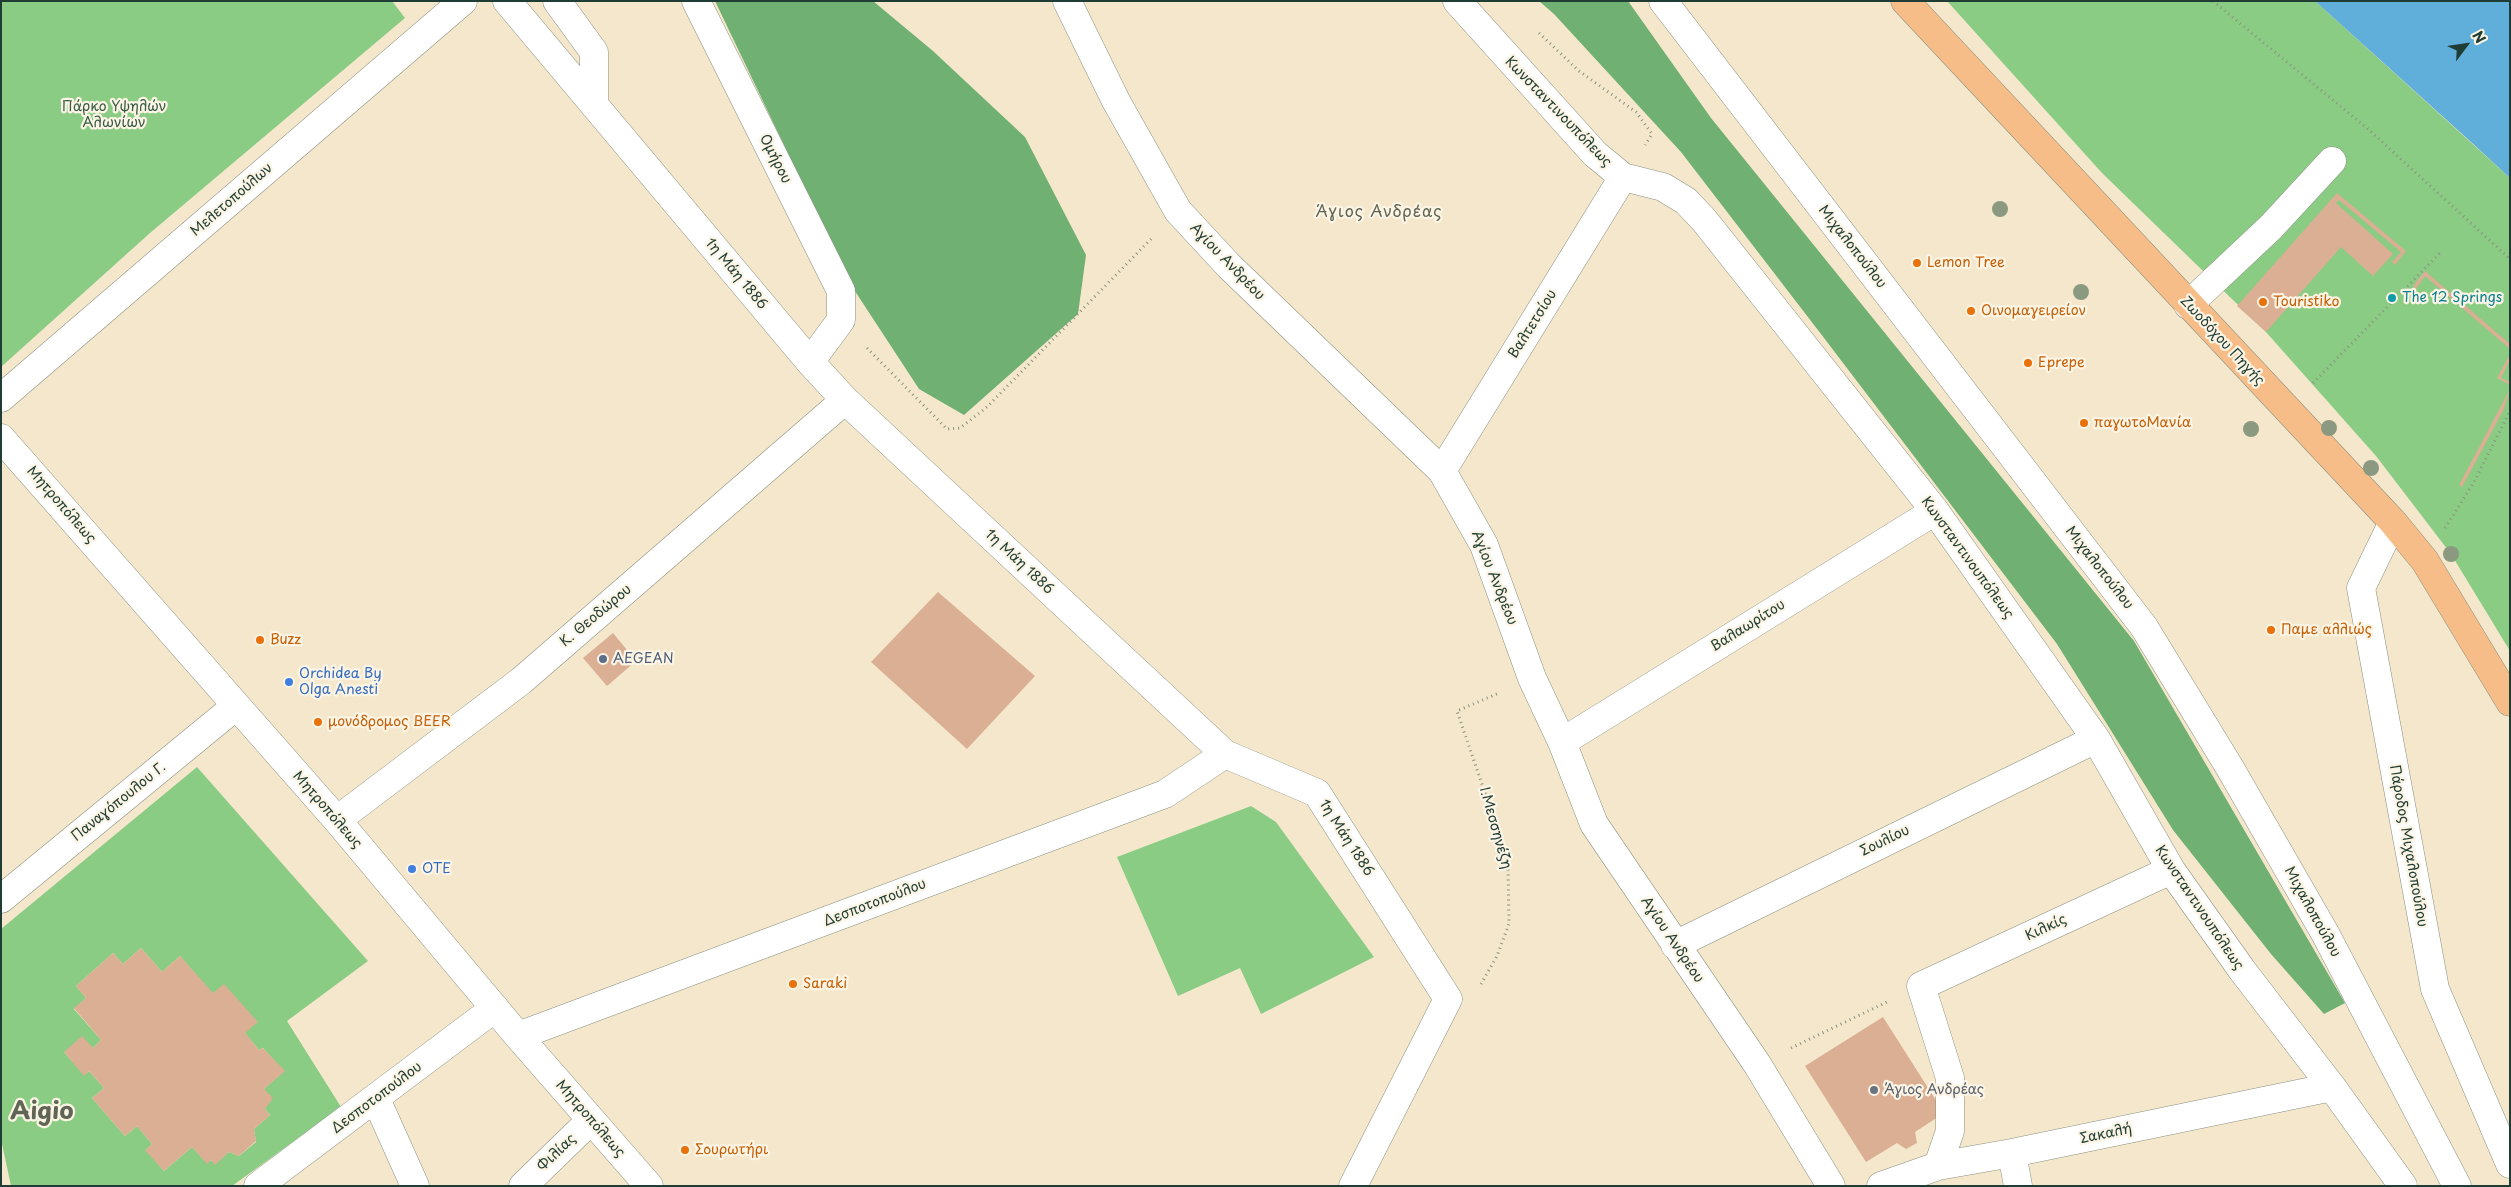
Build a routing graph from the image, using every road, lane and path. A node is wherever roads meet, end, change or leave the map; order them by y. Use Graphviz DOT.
graph roads {
  1 [pos="464,1"];
  2 [pos="507,1"];
  3 [pos="557,1"];
  4 [pos="696,1"];
  5 [pos="1067,1"];
  6 [pos="1457,1"];
  7 [pos="1663,1"];
  8 [pos="1905,1"];
  9 [pos="2213,1"];
  10 [pos="1532,26"];
  11 [pos="594,105"];
  12 [pos="2332,161"];
  13 [pos="1623,177"];
  14 [pos="1178,212"];
  15 [pos="2440,253"];
  16 [pos="2510,259"];
  17 [pos="2188,305"];
  18 [pos="841,320"];
  19 [pos="810,362"];
  20 [pos="1,398"];
  21 [pos="845,400"];
  22 [pos="2288,411"];
  23 [pos="2510,411"];
  24 [pos="1,438"];
  25 [pos="1442,471"];
  26 [pos="1935,511"];
  27 [pos="2393,522"];
  28 [pos="2425,561"];
  29 [pos="1532,678"];
  30 [pos="2510,702"];
  31 [pos="236,706"];
  32 [pos="2096,739"];
  33 [pos="1562,742"];
  34 [pos="1225,754"];
  35 [pos="337,820"];
  36 [pos="2171,870"];
  37 [pos="1,899"];
  38 [pos="1674,945"];
  39 [pos="1921,986"];
  40 [pos="1448,998"];
  41 [pos="495,1008"];
  42 [pos="518,1036"];
  43 [pos="1757,1064"];
  44 [pos="2332,1087"];
  45 [pos="376,1099"];
  46 [pos="590,1120"];
  47 [pos="2012,1153"];
  48 [pos="2510,1164"];
  49 [pos="1938,1166"];
  50 [pos="258,1186"];
  51 [pos="415,1186"];
  52 [pos="522,1186"];
  53 [pos="649,1186"];
  54 [pos="1354,1186"];
  55 [pos="1831,1186"];
  56 [pos="1881,1186"];
  57 [pos="2018,1186"];
  58 [pos="2403,1186"];
  59 [pos="2458,1186"];
  1 -- 20 [label="street, Μελετοπούλων"];
  2 -- 11 [label="street, 1η Μάη 1886"];
  3 -- 11 [label="street"];
  4 -- 18 [label="street, Ομήρου"];
  5 -- 14 [label="street, Αγίου Ανδρέου"];
  6 -- 13 [label="street, Κωνσταντινουπόλεως"];
  7 -- 59 [label="street, Μιχαλοπούλου"];
  8 -- 17 [label="main road, Ζωοδόχου Πηγής"];
  9 -- 16 [label="path"];
  10 -- 13 [label="path"];
  11 -- 19 [label="street, 1η Μάη 1886"];
  12 -- 17 [label="street"];
  13 -- 25 [label="street, Βαλτετσίου"];
  13 -- 26 [label="street, Κωνσταντινουπόλεως"];
  14 -- 18 [label="path"];
  14 -- 25 [label="street, Αγίου Ανδρέου"];
  15 -- 22 [label="path"];
  17 -- 22 [label="main road, Ζωοδόχου Πηγής"];
  18 -- 19 [label="street"];
  19 -- 21 [label="street, 1η Μάη 1886"];
  21 -- 34 [label="street, 1η Μάη 1886"];
  21 -- 35 [label="street, Κ. Θεοδώρου"];
  22 -- 27 [label="main road, Ζωοδόχου Πηγής"];
  23 -- 28 [label="path"];
  24 -- 31 [label="street, Μητροπόλεως"];
  25 -- 29 [label="street, Αγίου Ανδρέου"];
  26 -- 32 [label="street, Κωνσταντινουπόλεως"];
  26 -- 33 [label="street, Βαλαωρίτου"];
  27 -- 28 [label="main road, Ζωοδόχου Πηγής"];
  27 -- 48 [label="street, Πάροδος Μιχαλοπούλου"];
  28 -- 30 [label="main road, Ζωοδόχου Πηγής"];
  29 -- 33 [label="street, Αγίου Ανδρέου"];
  29 -- 40 [label="path, Ι.Μεσσηνέζη"];
  31 -- 35 [label="street, Μητροπόλεως"];
  31 -- 37 [label="street, Παναγόπουλου Γ."];
  32 -- 36 [label="street, Κωνσταντινουπόλεως"];
  32 -- 38 [label="street, Σουλίου"];
  33 -- 38 [label="street, Αγίου Ανδρέου"];
  34 -- 40 [label="street, 1η Μάη 1886"];
  34 -- 42 [label="street, Δεσποτοπούλου"];
  35 -- 41 [label="street, Μητροπόλεως"];
  36 -- 39 [label="street, Κιλκίς"];
  36 -- 44 [label="street, Κωνσταντινουπόλεως"];
  38 -- 43 [label="street, Αγίου Ανδρέου"];
  39 -- 43 [label="path"];
  39 -- 49 [label="street"];
  40 -- 54 [label="street"];
  41 -- 42 [label="street, Μητροπόλεως"];
  41 -- 45 [label="street, Δεσποτοπούλου"];
  42 -- 46 [label="street, Μητροπόλεως"];
  43 -- 55 [label="street, Αγίου Ανδρέου"];
  44 -- 47 [label="street, Σακαλή"];
  44 -- 58 [label="street, Κωνσταντινουπόλεως"];
  45 -- 50 [label="street, Δεσποτοπούλου"];
  45 -- 51 [label="street"];
  46 -- 52 [label="street, Φιλίας"];
  46 -- 53 [label="street, Μητροπόλεως"];
  47 -- 49 [label="street, Σακαλή"];
  47 -- 57 [label="street"];
  49 -- 56 [label="street, Σακαλή"];
}
